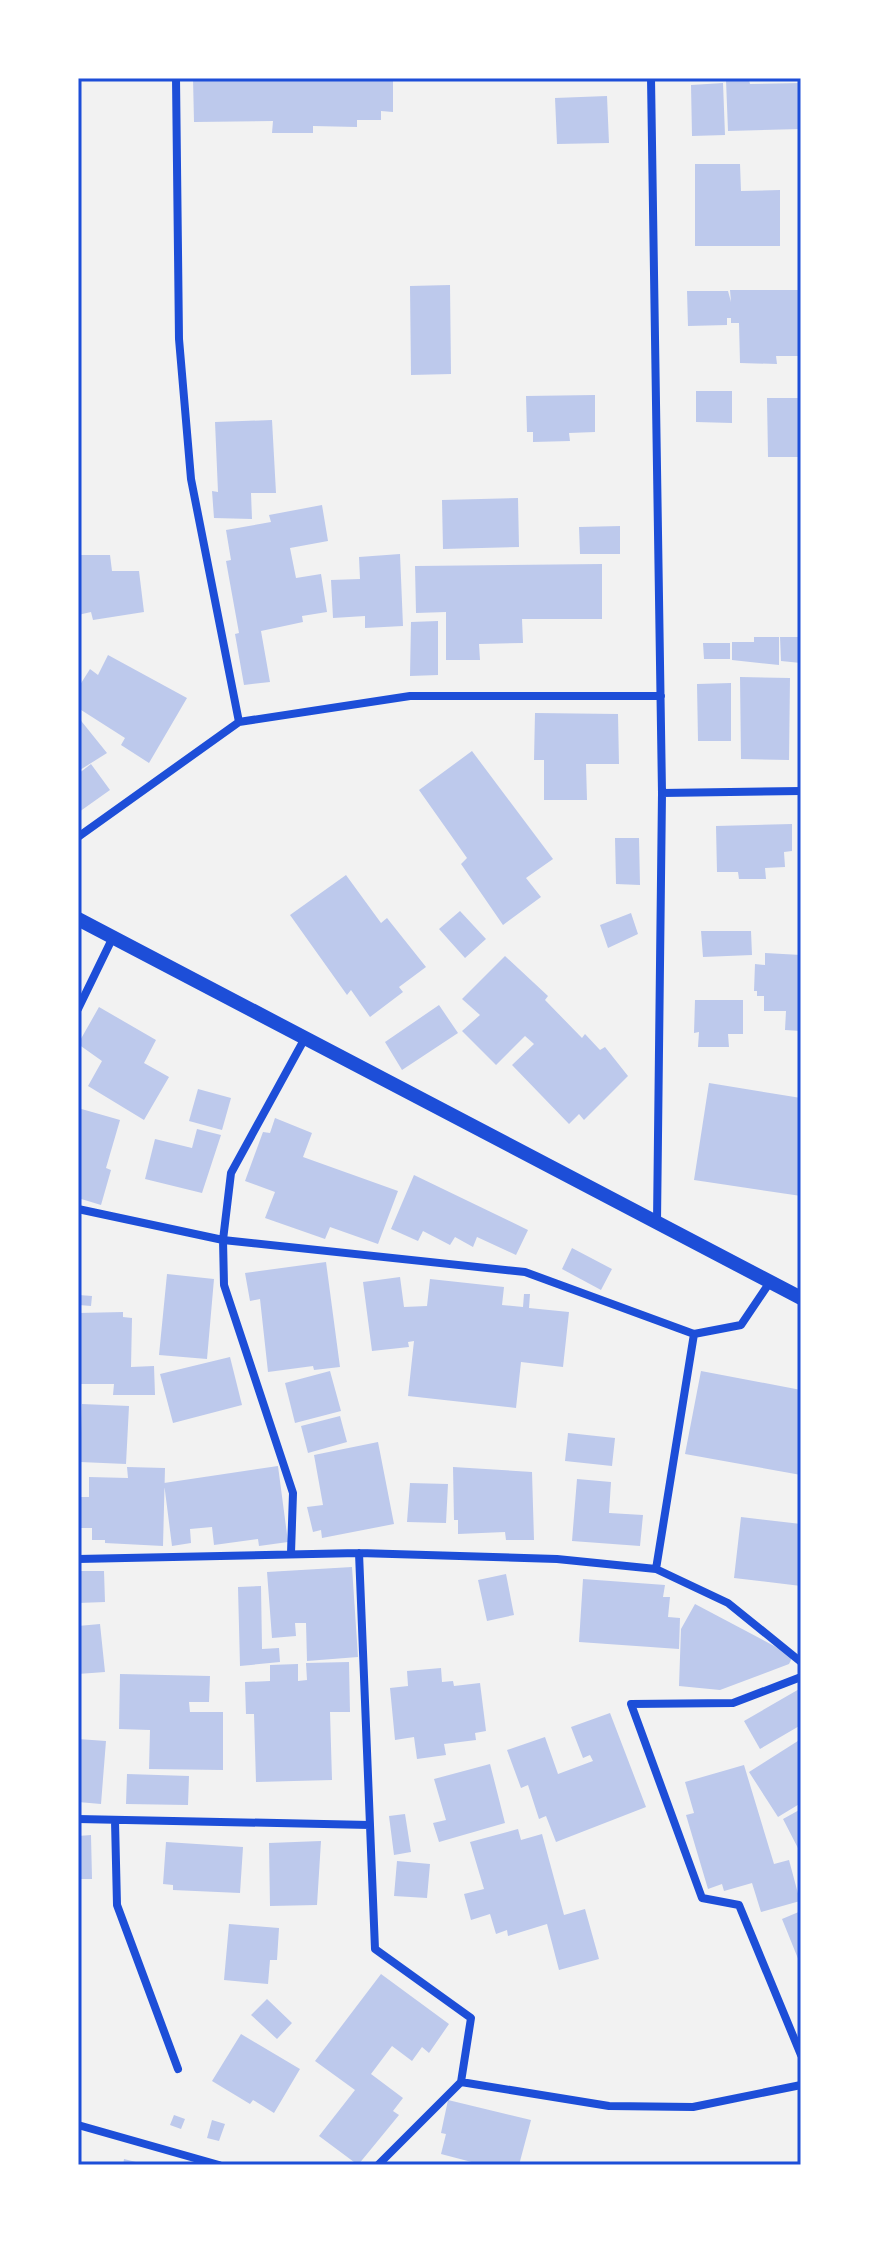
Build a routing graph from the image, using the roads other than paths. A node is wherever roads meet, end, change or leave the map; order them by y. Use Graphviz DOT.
graph roads {
  1 [pos="176,78"];
  2 [pos="651,78"];
  3 [pos="661,696"];
  4 [pos="239,722"];
  5 [pos="801,791"];
  6 [pos="662,793"];
  7 [pos="78,837"];
  8 [pos="78,919"];
  9 [pos="113,937"];
  10 [pos="78,1009"];
  11 [pos="305,1038"];
  12 [pos="78,1209"];
  13 [pos="657,1222"];
  14 [pos="223,1240"];
  15 [pos="770,1282"];
  16 [pos="801,1298"];
  17 [pos="694,1334"];
  18 [pos="291,1553"];
  19 [pos="359,1553"];
  20 [pos="78,1559"];
  21 [pos="656,1569"];
  22 [pos="801,1662"];
  23 [pos="801,1677"];
  24 [pos="78,1819"];
  25 [pos="115,1821"];
  26 [pos="370,1825"];
  27 [pos="801,2055"];
  28 [pos="178,2069"];
  29 [pos="461,2082"];
  30 [pos="801,2085"];
  31 [pos="78,2125"];
  32 [pos="219,2165"];
  33 [pos="378,2165"];
  1 -- 4 [label="street"];
  2 -- 3 [label="street"];
  3 -- 4 [label="street"];
  3 -- 6 [label="street"];
  4 -- 7 [label="street"];
  5 -- 6 [label="street"];
  6 -- 13 [label="street"];
  8 -- 9 [label="street"];
  9 -- 10 [label="street"];
  9 -- 11 [label="street"];
  11 -- 13 [label="street"];
  11 -- 14 [label="street"];
  12 -- 14 [label="street"];
  13 -- 15 [label="street"];
  14 -- 17 [label="street"];
  14 -- 18 [label="street"];
  15 -- 16 [label="street"];
  15 -- 17 [label="street"];
  17 -- 21 [label="street"];
  18 -- 19 [label="street"];
  18 -- 20 [label="street"];
  19 -- 21 [label="street"];
  19 -- 26 [label="street"];
  21 -- 22 [label="street"];
  23 -- 27 [label="street"];
  24 -- 25 [label="street"];
  25 -- 26 [label="street"];
  25 -- 28 [label="street"];
  26 -- 29 [label="street"];
  29 -- 30 [label="street"];
  29 -- 33 [label="street"];
  31 -- 32 [label="street"];
}
